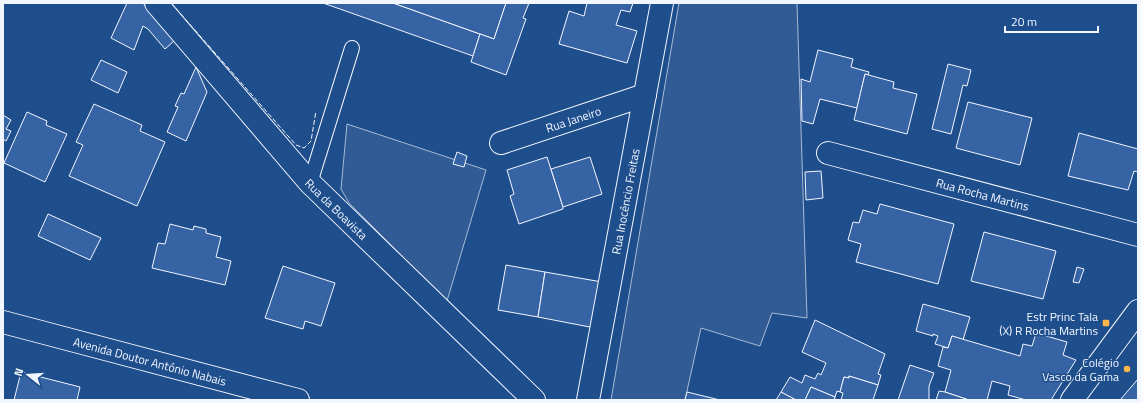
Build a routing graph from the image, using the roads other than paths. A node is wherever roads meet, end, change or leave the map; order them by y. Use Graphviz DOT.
graph roads {
  1 [pos="156,3"];
  2 [pos="662,3"];
  3 [pos="352,48"];
  4 [pos="645,95"];
  5 [pos="500,143"];
  6 [pos="828,153"];
  7 [pos="310,183"];
  8 [pos="1138,234"];
  9 [pos="1138,311"];
  10 [pos="3,322"];
  11 [pos="298,400"];
  12 [pos="534,400"];
  13 [pos="588,400"];
  14 [pos="1072,400"];
  1 -- 7 [label="street, Rua da Boavista"];
  2 -- 4 [label="street, Rua Inocêncio Freitas"];
  3 -- 7 [label="lane"];
  4 -- 5 [label="street, Rua Janeiro"];
  4 -- 13 [label="street, Rua Inocêncio Freitas"];
  6 -- 8 [label="street, Rua Rocha Martins"];
  7 -- 12 [label="street, Rua da Boavista"];
  9 -- 14 [label="street"];
  10 -- 11 [label="street, Avenida Doutor António Nabais"];
}
